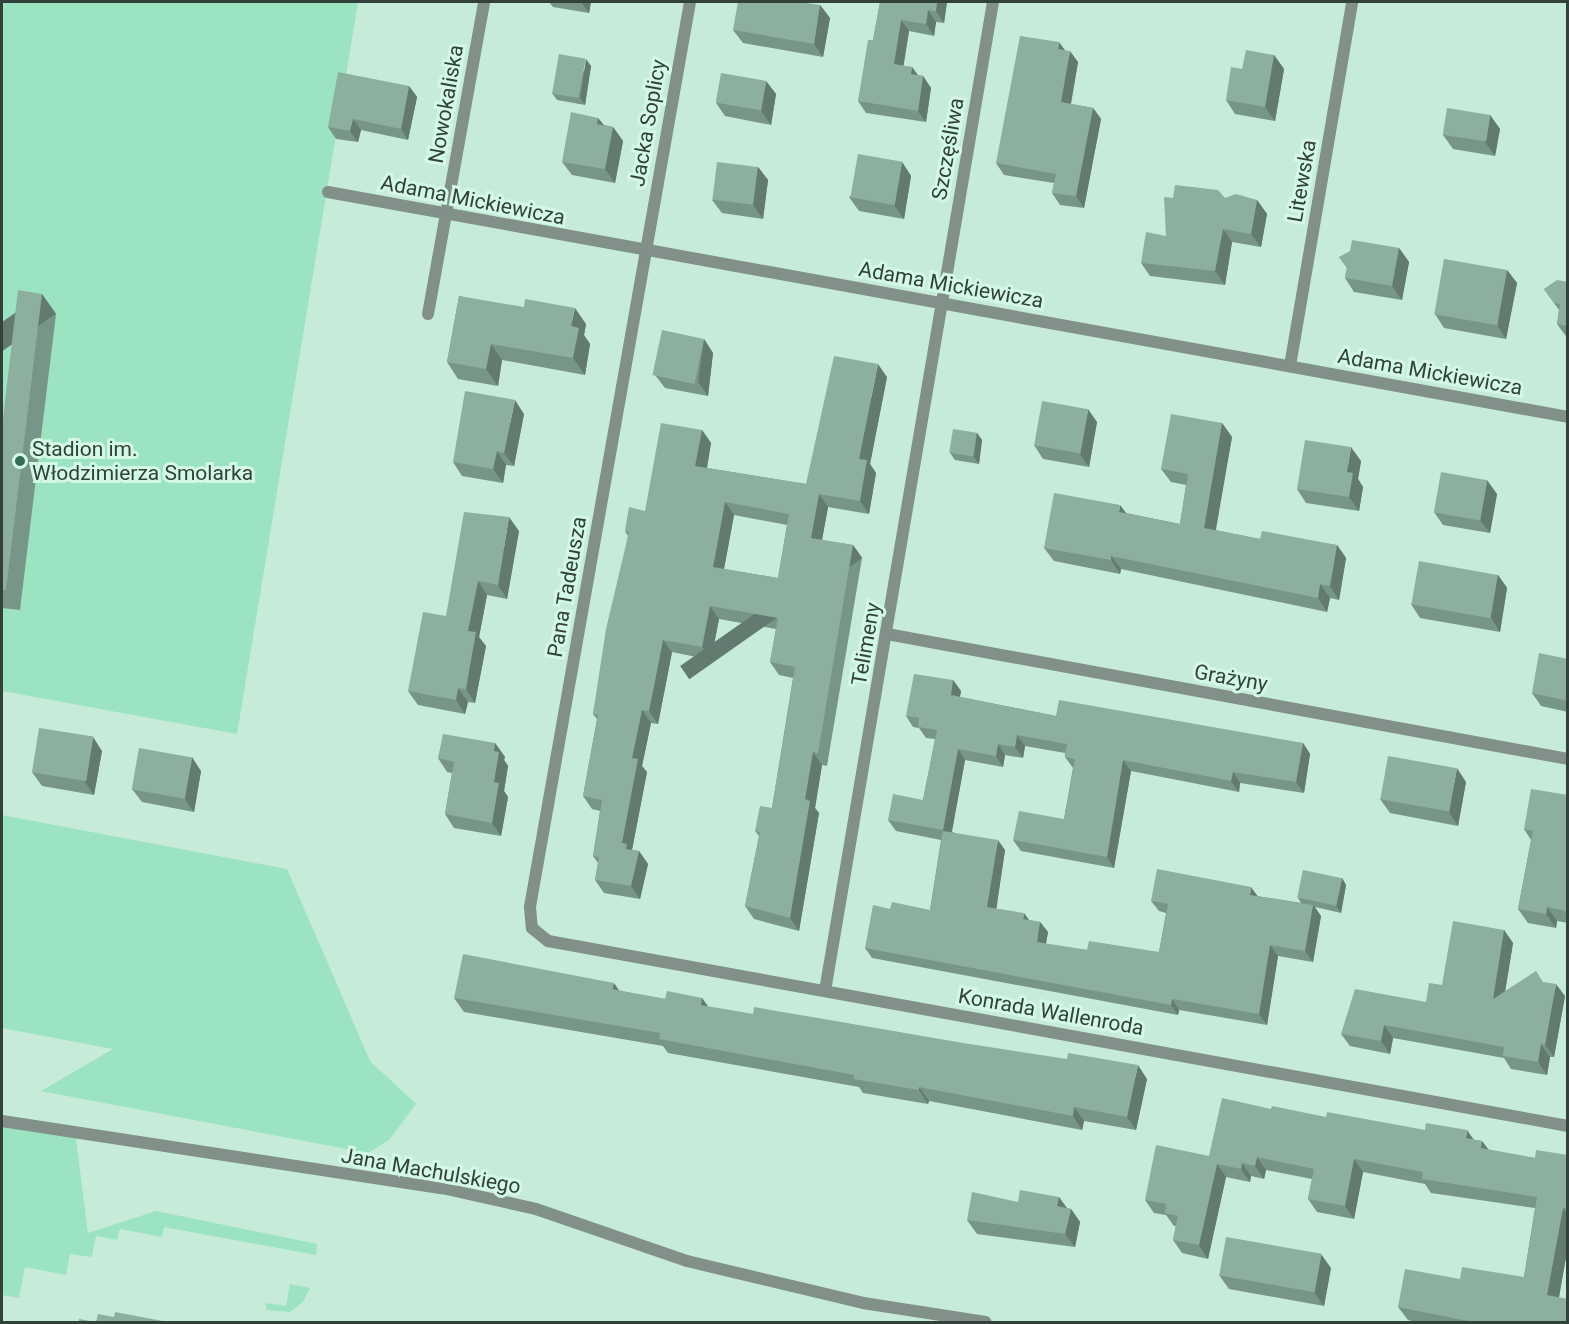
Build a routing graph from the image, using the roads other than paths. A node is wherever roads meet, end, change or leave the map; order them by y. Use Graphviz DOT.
graph roads {
  1 [pos="484,2"];
  2 [pos="690,2"];
  3 [pos="993,2"];
  4 [pos="1352,2"];
  5 [pos="328,192"];
  6 [pos="447,214"];
  7 [pos="645,252"];
  8 [pos="941,303"];
  9 [pos="429,314"];
  10 [pos="1290,366"];
  11 [pos="1568,417"];
  12 [pos="887,634"];
  13 [pos="1568,759"];
  14 [pos="532,928"];
  15 [pos="825,991"];
  16 [pos="2,1120"];
  17 [pos="1568,1126"];
  18 [pos="986,1323"];
  1 -- 6 [label="street, Nowokaliska"];
  2 -- 7 [label="street, Jacka Soplicy"];
  3 -- 8 [label="street, Szczęśliwa"];
  4 -- 10 [label="street, Litewska"];
  5 -- 6 [label="street, Adama Mickiewicza"];
  6 -- 7 [label="street, Adama Mickiewicza"];
  6 -- 9 [label="street, Nowokaliska"];
  7 -- 8 [label="street, Adama Mickiewicza"];
  7 -- 14 [label="street, Pana Tadeusza"];
  8 -- 10 [label="street, Adama Mickiewicza"];
  8 -- 12 [label="street, Telimeny"];
  10 -- 11 [label="street, Adama Mickiewicza"];
  12 -- 13 [label="street, Grażyny"];
  12 -- 15 [label="street, Telimeny"];
  14 -- 15 [label="street, Konrada Wallenroda"];
  15 -- 17 [label="street, Konrada Wallenroda"];
  16 -- 18 [label="street, Jana Machulskiego"];
}
